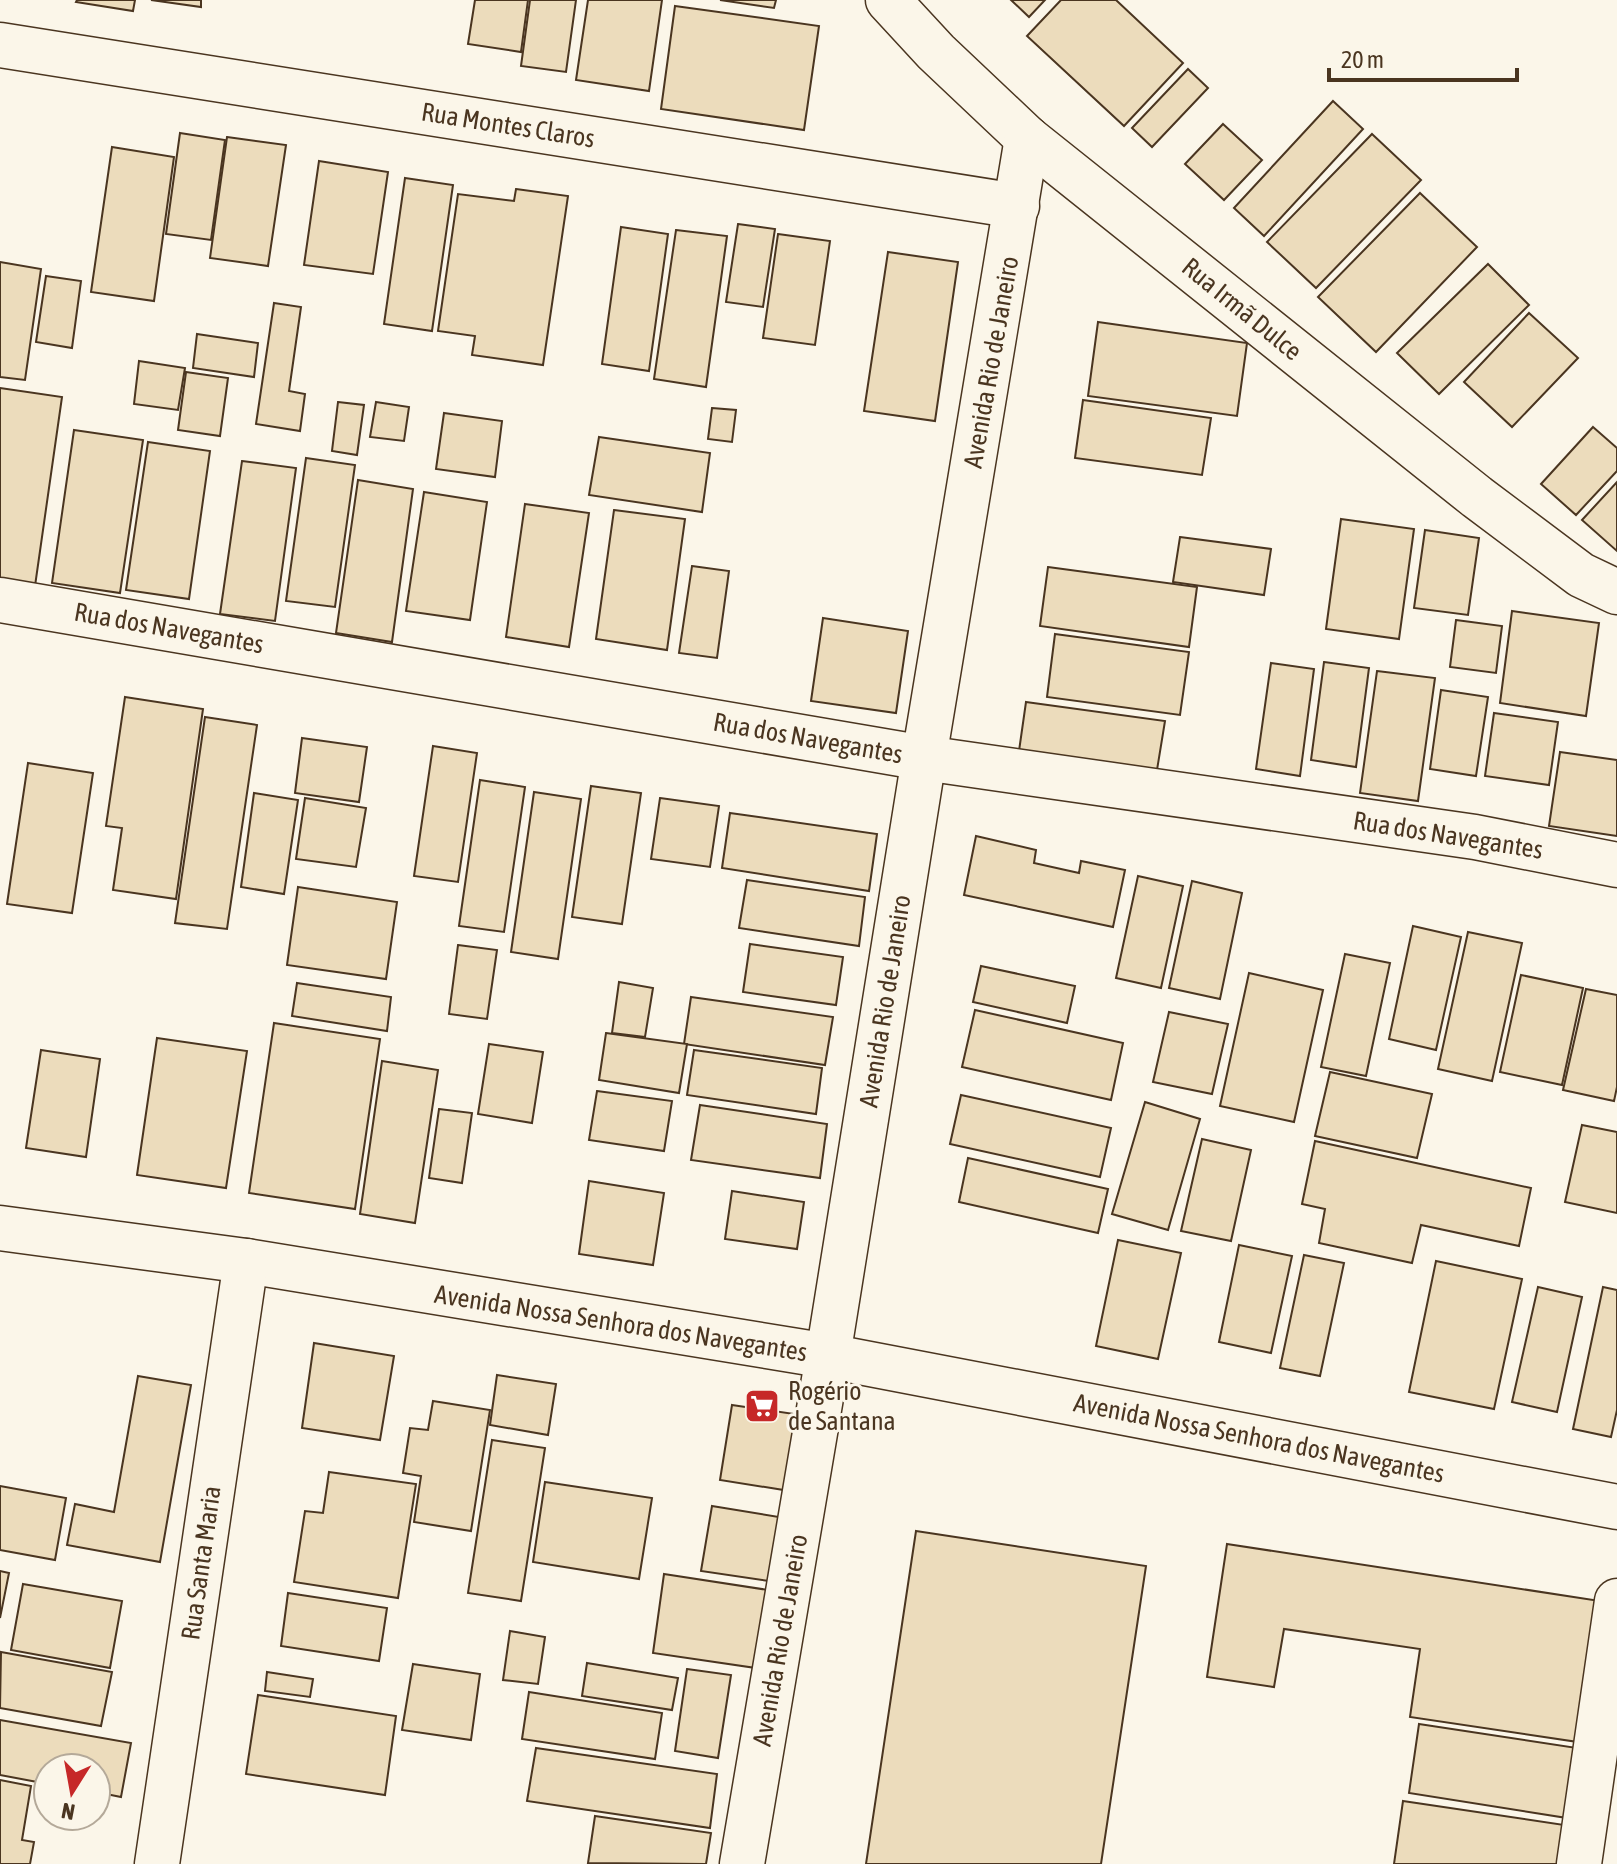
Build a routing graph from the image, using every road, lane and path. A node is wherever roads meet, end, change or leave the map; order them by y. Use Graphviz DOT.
graph roads {
  1 [pos="888,0"];
  2 [pos="0,45"];
  3 [pos="1027,138"];
  4 [pos="1017,206"];
  5 [pos="1617,592"];
  6 [pos="0,600"];
  7 [pos="924,758"];
  8 [pos="1617,865"];
  9 [pos="0,1228"];
  10 [pos="246,1261"];
  11 [pos="828,1356"];
  12 [pos="1617,1507"];
  13 [pos="1617,1601"];
  14 [pos="157,1864"];
  15 [pos="742,1864"];
  16 [pos="1579,1864"];
  1 -- 3 [label="street, Rua Irmã Dulce"];
  2 -- 4 [label="street, Rua Montes Claros"];
  3 -- 4 [label="street, Avenida Rio de Janeiro"];
  3 -- 5 [label="street, Rua Irmã Dulce"];
  4 -- 7 [label="street, Avenida Rio de Janeiro"];
  6 -- 7 [label="street, Rua dos Navegantes"];
  7 -- 8 [label="street, Rua dos Navegantes"];
  7 -- 11 [label="street, Avenida Rio de Janeiro"];
  9 -- 10 [label="street, Avenida Nossa Senhora dos Navegantes"];
  10 -- 11 [label="street, Avenida Nossa Senhora dos Navegantes"];
  10 -- 14 [label="street, Rua Santa Maria"];
  11 -- 12 [label="street, Avenida Nossa Senhora dos Navegantes"];
  11 -- 15 [label="street, Avenida Rio de Janeiro"];
  13 -- 16 [label="street"];
}
